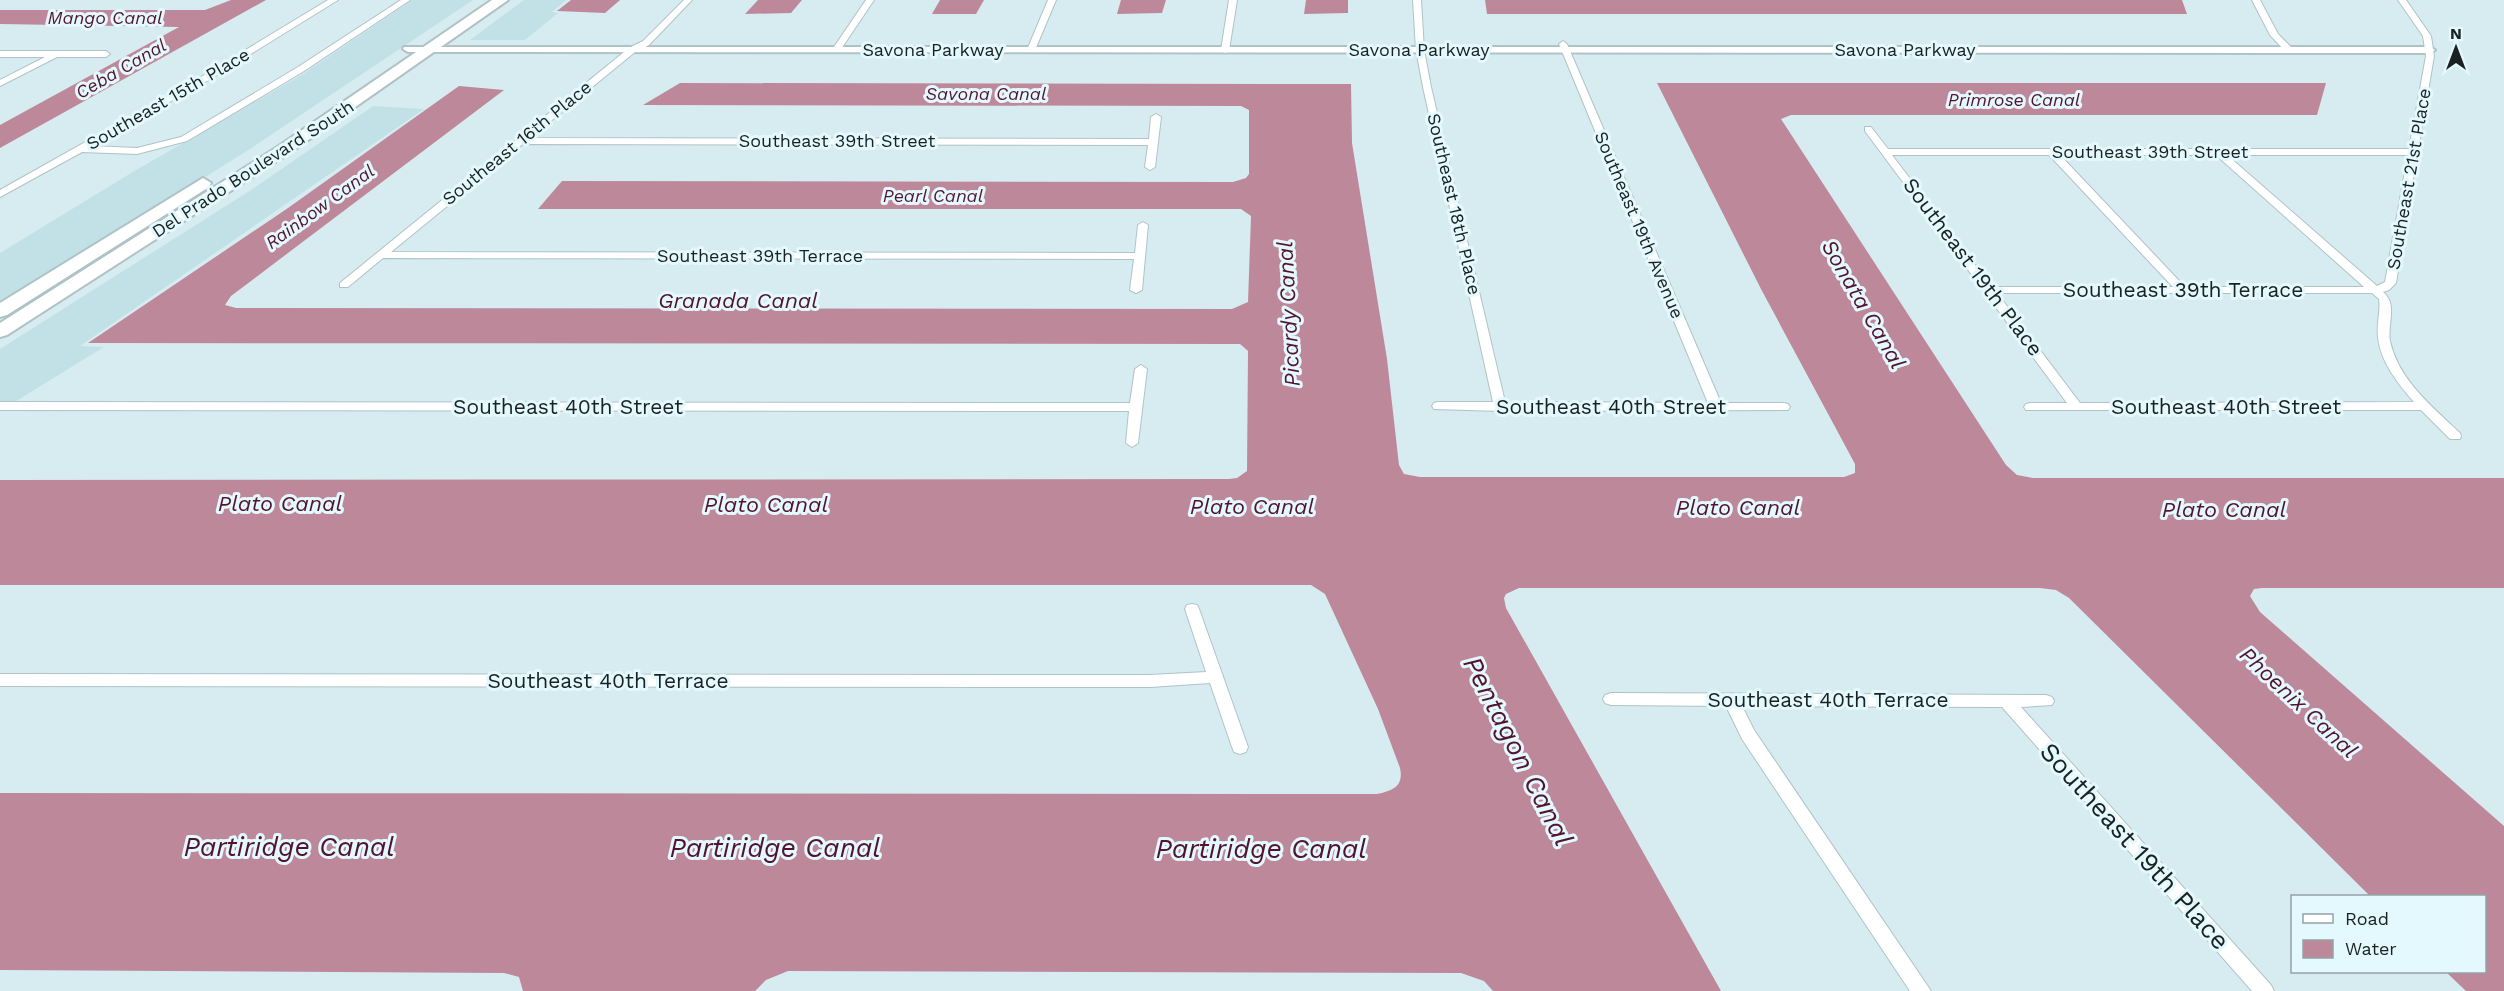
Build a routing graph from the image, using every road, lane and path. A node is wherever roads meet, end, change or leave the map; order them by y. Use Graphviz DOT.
graph roads {
  1 [pos="334,0"];
  2 [pos="406,0"];
  3 [pos="479,0"];
  4 [pos="501,0"];
  5 [pos="688,0"];
  6 [pos="870,0"];
  7 [pos="1052,0"];
  8 [pos="1233,0"];
  9 [pos="1417,0"];
  10 [pos="2256,0"];
  11 [pos="2402,0"];
  12 [pos="646,43"];
  13 [pos="2279,43"];
  14 [pos="426,45"];
  15 [pos="838,47"];
  16 [pos="1032,47"];
  17 [pos="1226,47"];
  18 [pos="1420,47"];
  19 [pos="1564,47"];
  20 [pos="1891,47"];
  21 [pos="2430,47"];
  22 [pos="632,50"];
  23 [pos="2289,50"];
  24 [pos="0,54"];
  25 [pos="56,54"];
  26 [pos="106,54"];
  27 [pos="0,83"];
  28 [pos="1156,117"];
  29 [pos="1868,129"];
  30 [pos="520,141"];
  31 [pos="1153,142"];
  32 [pos="81,149"];
  33 [pos="1886,152"];
  34 [pos="2052,152"];
  35 [pos="2218,152"];
  36 [pos="2415,152"];
  37 [pos="1150,167"];
  38 [pos="0,194"];
  39 [pos="1143,225"];
  40 [pos="381,255"];
  41 [pos="1140,256"];
  42 [pos="344,285"];
  43 [pos="1136,290"];
  44 [pos="1990,290"];
  45 [pos="2182,290"];
  46 [pos="2376,290"];
  47 [pos="0,311"];
  48 [pos="0,331"];
  49 [pos="1141,369"];
  50 [pos="0,406"];
  51 [pos="1438,406"];
  52 [pos="1500,406"];
  53 [pos="2076,406"];
  54 [pos="2423,406"];
  55 [pos="1136,407"];
  56 [pos="1716,407"];
  57 [pos="1784,407"];
  58 [pos="2030,407"];
  59 [pos="2455,436"];
  60 [pos="1132,443"];
  61 [pos="1192,609"];
  62 [pos="1216,677"];
  63 [pos="0,680"];
  64 [pos="1611,699"];
  65 [pos="1731,699"];
  66 [pos="2006,701"];
  67 [pos="2046,701"];
  68 [pos="1240,747"];
  69 [pos="1921,991"];
  70 [pos="2264,991"];
  1 -- 32 [label="street, Southeast 15th Place"];
  2 -- 32 [label="street"];
  3 -- 14 [label="main road, Del Prado Boulevard South"];
  4 -- 14 [label="main road, Del Prado Boulevard South"];
  5 -- 12 [label="street, Southeast 16th Place"];
  6 -- 15 [label="street"];
  7 -- 16 [label="street"];
  8 -- 17 [label="street"];
  9 -- 18 [label="street, Southeast 18th Place"];
  10 -- 13 [label="street"];
  11 -- 21 [label="street"];
  12 -- 14 [label="street, Savona Parkway"];
  12 -- 15 [label="street, Savona Parkway"];
  12 -- 22 [label="street, Southeast 16th Place"];
  13 -- 20 [label="street, Savona Parkway"];
  13 -- 21 [label="street, Savona Parkway"];
  13 -- 23 [label="street"];
  14 -- 22 [label="street, Savona Parkway"];
  14 -- 47 [label="main road, Del Prado Boulevard South"];
  14 -- 48 [label="main road, Del Prado Boulevard South"];
  15 -- 16 [label="street, Savona Parkway"];
  15 -- 22 [label="street, Savona Parkway"];
  16 -- 17 [label="street, Savona Parkway"];
  17 -- 18 [label="street, Savona Parkway"];
  18 -- 19 [label="street, Savona Parkway"];
  18 -- 52 [label="street, Southeast 18th Place"];
  19 -- 20 [label="street, Savona Parkway"];
  19 -- 56 [label="street, Southeast 19th Avenue"];
  20 -- 23 [label="street, Savona Parkway"];
  21 -- 23 [label="street, Savona Parkway"];
  21 -- 36 [label="street, Southeast 21st Place"];
  22 -- 30 [label="street, Southeast 16th Place"];
  24 -- 25 [label="street"];
  25 -- 26 [label="street"];
  25 -- 27 [label="street"];
  28 -- 31 [label="street"];
  29 -- 33 [label="street, Southeast 19th Place"];
  30 -- 31 [label="street, Southeast 39th Street"];
  30 -- 40 [label="street, Southeast 16th Place"];
  31 -- 37 [label="street"];
  32 -- 38 [label="street, Southeast 15th Place"];
  33 -- 34 [label="street, Southeast 39th Street"];
  33 -- 44 [label="street, Southeast 19th Place"];
  34 -- 35 [label="street, Southeast 39th Street"];
  34 -- 45 [label="street"];
  35 -- 36 [label="street, Southeast 39th Street"];
  35 -- 46 [label="street"];
  36 -- 46 [label="street, Southeast 21st Place"];
  39 -- 41 [label="street"];
  40 -- 41 [label="street, Southeast 39th Terrace"];
  40 -- 42 [label="street, Southeast 16th Place"];
  41 -- 43 [label="street"];
  44 -- 45 [label="street, Southeast 39th Terrace"];
  44 -- 53 [label="street, Southeast 19th Place"];
  45 -- 46 [label="street, Southeast 39th Terrace"];
  46 -- 54 [label="street, Southeast 21st Place"];
  49 -- 55 [label="street"];
  50 -- 55 [label="street, Southeast 40th Street"];
  51 -- 52 [label="street, Southeast 40th Street"];
  52 -- 56 [label="street, Southeast 40th Street"];
  53 -- 54 [label="street, Southeast 40th Street"];
  53 -- 58 [label="street, Southeast 40th Street"];
  54 -- 59 [label="street, Southeast 21st Place"];
  55 -- 60 [label="street"];
  56 -- 57 [label="street, Southeast 40th Street"];
  61 -- 62 [label="street"];
  62 -- 63 [label="street, Southeast 40th Terrace"];
  62 -- 68 [label="street"];
  64 -- 65 [label="street, Southeast 40th Terrace"];
  65 -- 66 [label="street, Southeast 40th Terrace"];
  65 -- 69 [label="street"];
  66 -- 67 [label="street, Southeast 40th Terrace"];
  66 -- 70 [label="street, Southeast 19th Place"];
}
